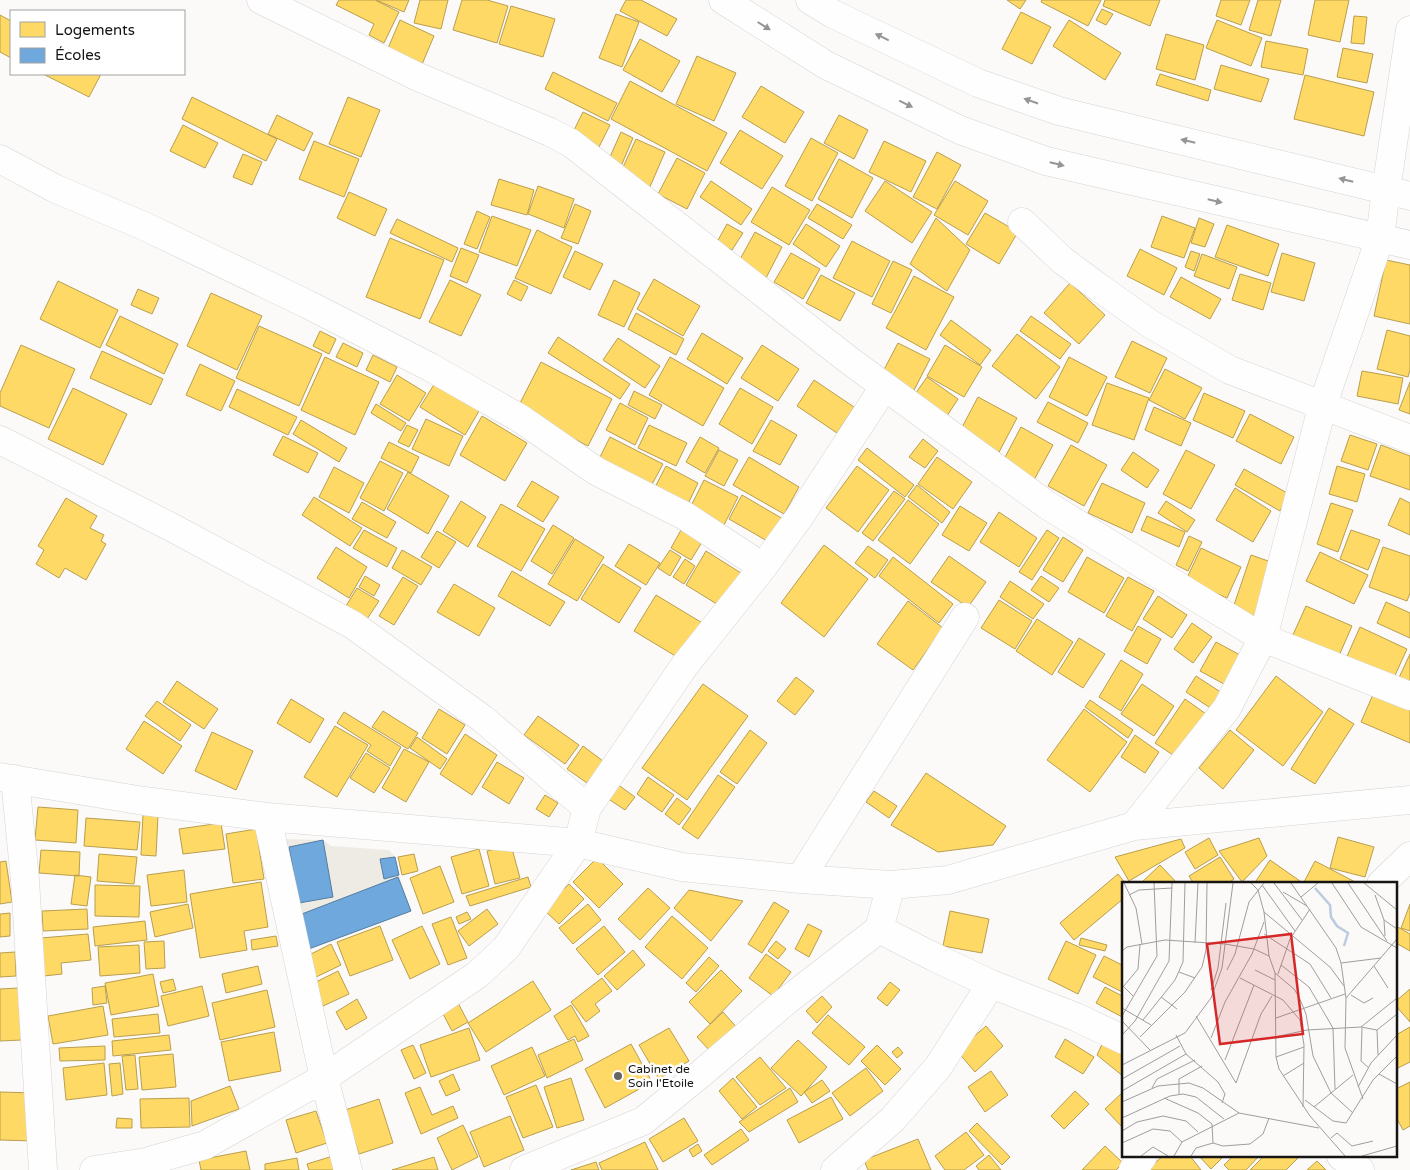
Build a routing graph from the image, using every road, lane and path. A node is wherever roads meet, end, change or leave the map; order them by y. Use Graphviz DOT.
graph roads {
  1 [pos="261,0"];
  2 [pos="723,0"];
  3 [pos="810,0"];
  4 [pos="1410,30"];
  5 [pos="0,159"];
  6 [pos="1398,193"];
  7 [pos="1022,222"];
  8 [pos="1380,238"];
  9 [pos="1410,245"];
  10 [pos="884,387"];
  11 [pos="1322,407"];
  12 [pos="1410,439"];
  13 [pos="0,440"];
  14 [pos="764,566"];
  15 [pos="965,617"];
  16 [pos="1264,638"];
  17 [pos="1410,696"];
  18 [pos="7,778"];
  19 [pos="1410,800"];
  20 [pos="587,808"];
  21 [pos="268,817"];
  22 [pos="1134,826"];
  23 [pos="578,843"];
  24 [pos="1410,856"];
  25 [pos="800,879"];
  26 [pos="1383,882"];
  27 [pos="891,885"];
  28 [pos="879,929"];
  29 [pos="991,984"];
  30 [pos="1122,1039"];
  31 [pos="324,1078"];
  32 [pos="1141,1158"];
  33 [pos="1344,1158"];
  34 [pos="43,1170"];
  35 [pos="94,1170"];
  36 [pos="348,1170"];
  37 [pos="524,1170"];
  38 [pos="835,1170"];
  39 [pos="1132,1170"];
  40 [pos="1360,1170"];
  1 -- 10 [label="street"];
  2 -- 8 [label="street, one-way"];
  6 -- 3 [label="street, one-way"];
  4 -- 6 [label="street"];
  5 -- 14 [label="street"];
  6 -- 8 [label="street"];
  7 -- 11 [label="street"];
  8 -- 9 [label="street"];
  8 -- 11 [label="street"];
  10 -- 14 [label="street"];
  10 -- 16 [label="street"];
  11 -- 12 [label="street"];
  11 -- 16 [label="street"];
  13 -- 20 [label="street"];
  14 -- 20 [label="street"];
  15 -- 25 [label="street"];
  16 -- 17 [label="street"];
  16 -- 22 [label="street"];
  18 -- 21 [label="street"];
  18 -- 34 [label="street"];
  19 -- 22 [label="street"];
  20 -- 23 [label="street"];
  21 -- 23 [label="street"];
  21 -- 31 [label="street"];
  22 -- 27 [label="street"];
  23 -- 25 [label="street"];
  23 -- 31 [label="street"];
  24 -- 26 [label="street"];
  25 -- 27 [label="street"];
  27 -- 28 [label="street"];
  28 -- 29 [label="street"];
  28 -- 37 [label="street"];
  29 -- 30 [label="street"];
  29 -- 38 [label="street"];
  31 -- 35 [label="street"];
  31 -- 36 [label="street"];
  32 -- 39 [label="street"];
  33 -- 40 [label="street"];
}
